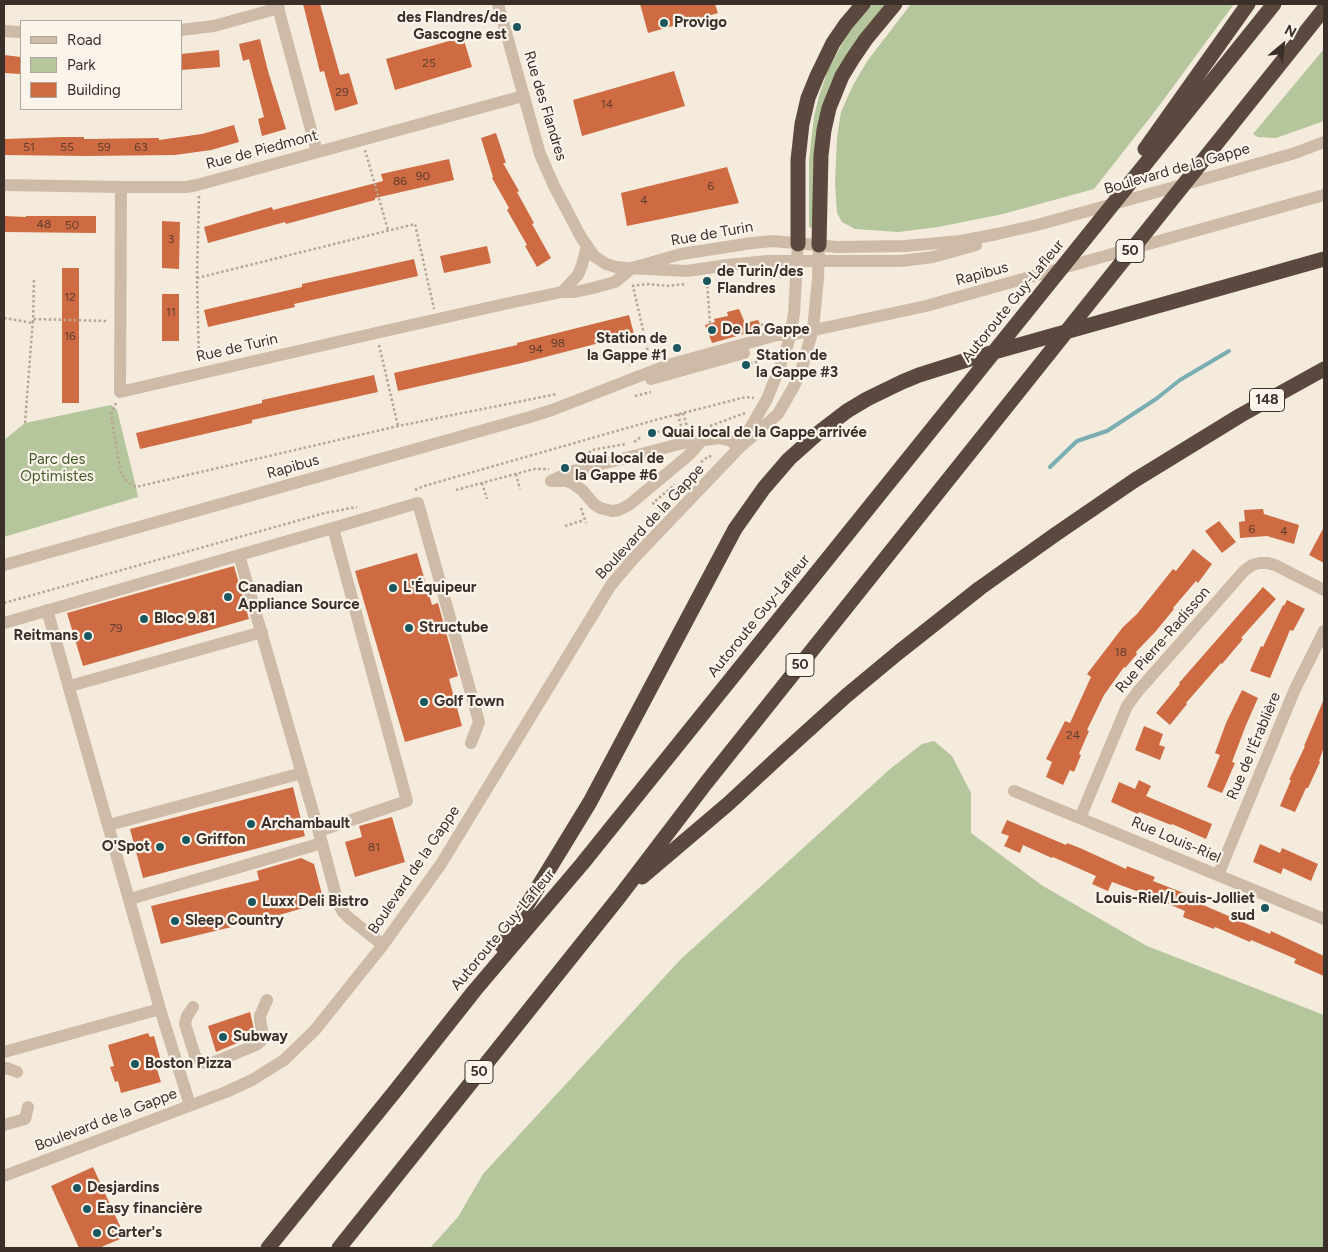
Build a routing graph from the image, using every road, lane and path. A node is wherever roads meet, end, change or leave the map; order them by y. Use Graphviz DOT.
graph roads {
  1 [pos="498,4"];
  2 [pos="863,4"];
  3 [pos="895,4"];
  4 [pos="1248,4"];
  5 [pos="1274,4"];
  6 [pos="278,6"];
  7 [pos="1324,9"];
  8 [pos="1324,21"];
  9 [pos="182,30"];
  10 [pos="4,31"];
  11 [pos="20,32"];
  12 [pos="1278,66"];
  13 [pos="523,96"];
  14 [pos="1166,128"];
  15 [pos="362,139"];
  16 [pos="1324,142"];
  17 [pos="317,152"];
  18 [pos="199,184"];
  19 [pos="4,185"];
  20 [pos="120,187"];
  21 [pos="1324,195"];
  22 [pos="1038,225"];
  23 [pos="388,230"];
  24 [pos="798,244"];
  25 [pos="819,245"];
  26 [pos="587,246"];
  27 [pos="1324,259"];
  28 [pos="797,262"];
  29 [pos="818,262"];
  30 [pos="632,268"];
  31 [pos="34,278"];
  32 [pos="197,278"];
  33 [pos="708,281"];
  34 [pos="633,286"];
  35 [pos="562,292"];
  36 [pos="4,318"];
  37 [pos="437,319"];
  38 [pos="120,321"];
  39 [pos="33,322"];
  40 [pos="769,323"];
  41 [pos="710,324"];
  42 [pos="761,325"];
  43 [pos="813,330"];
  44 [pos="376,332"];
  45 [pos="791,335"];
  46 [pos="773,357"];
  47 [pos="749,364"];
  48 [pos="624,368"];
  49 [pos="1324,369"];
  50 [pos="199,374"];
  51 [pos="120,392"];
  52 [pos="559,393"];
  53 [pos="755,399"];
  54 [pos="748,412"];
  55 [pos="684,413"];
  56 [pos="678,414"];
  57 [pos="25,423"];
  58 [pos="398,426"];
  59 [pos="703,427"];
  60 [pos="682,430"];
  61 [pos="647,433"];
  62 [pos="641,437"];
  63 [pos="701,441"];
  64 [pos="740,448"];
  65 [pos="587,456"];
  66 [pos="516,474"];
  67 [pos="553,476"];
  68 [pos="482,483"];
  69 [pos="520,489"];
  70 [pos="456,490"];
  71 [pos="411,492"];
  72 [pos="486,499"];
  73 [pos="357,507"];
  74 [pos="584,520"];
  75 [pos="565,526"];
  76 [pos="333,528"];
  77 [pos="240,555"];
  78 [pos="4,565"];
  79 [pos="1324,590"];
  80 [pos="4,603"];
  81 [pos="47,610"];
  82 [pos="4,623"];
  83 [pos="1324,631"];
  84 [pos="262,632"];
  85 [pos="70,686"];
  86 [pos="471,743"];
  87 [pos="302,773"];
  88 [pos="1014,791"];
  89 [pos="1080,818"];
  90 [pos="109,825"];
  91 [pos="321,837"];
  92 [pos="1218,875"];
  93 [pos="620,896"];
  94 [pos="130,899"];
  95 [pos="1324,919"];
  96 [pos="383,944"];
  97 [pos="475,990"];
  98 [pos="267,1000"];
  99 [pos="193,1006"];
  100 [pos="160,1009"];
  101 [pos="4,1052"];
  102 [pos="4,1069"];
  103 [pos="17,1072"];
  104 [pos="190,1106"];
  105 [pos="28,1107"];
  106 [pos="4,1125"];
  107 [pos="4,1176"];
  108 [pos="268,1248"];
  109 [pos="339,1248"];
  1 -- 13 [label="street, Rue des Flandres"];
  2 -- 24 [label="highway"];
  3 -- 25 [label="highway"];
  4 -- 14 [label="highway"];
  5 -- 14 [label="highway"];
  6 -- 9 [label="street"];
  6 -- 17 [label="street"];
  7 -- 12 [label="highway, 50"];
  8 -- 12 [label="highway"];
  10 -- 11 [label="street"];
  12 -- 93 [label="highway, 50"];
  13 -- 15 [label="street, Rue de Piedmont"];
  13 -- 26 [label="street, Rue des Flandres"];
  14 -- 97 [label="highway, Autoroute Guy-Lafleur"];
  15 -- 17 [label="street, Rue de Piedmont"];
  15 -- 23 [label="path"];
  16 -- 22 [label="street, Boulevard de la Gappe"];
  17 -- 18 [label="street, Rue de Piedmont"];
  18 -- 20 [label="street, Rue de Piedmont"];
  18 -- 32 [label="path"];
  19 -- 20 [label="street, Rue de Piedmont"];
  20 -- 38 [label="street"];
  21 -- 43 [label="street, Rapibus"];
  22 -- 25 [label="street, Boulevard de la Gappe"];
  22 -- 29 [label="street, Boulevard de la Gappe"];
  23 -- 32 [label="path"];
  23 -- 37 [label="path"];
  24 -- 25 [label="street, Rue de Turin"];
  24 -- 28 [label="street, Boulevard de la Gappe"];
  24 -- 30 [label="street, Rue de Turin"];
  25 -- 29 [label="street"];
  26 -- 30 [label="street, Rue des Flandres"];
  26 -- 35 [label="street"];
  27 -- 97 [label="highway"];
  28 -- 29 [label="street, Rue de Turin"];
  28 -- 30 [label="street, Rue de Turin"];
  28 -- 45 [label="street, Boulevard de la Gappe"];
  29 -- 43 [label="street, Boulevard de la Gappe"];
  30 -- 35 [label="street, Rue de Turin"];
  31 -- 39 [label="path"];
  32 -- 50 [label="path"];
  33 -- 41 [label="path"];
  34 -- 48 [label="path"];
  35 -- 37 [label="street, Rue de Turin"];
  36 -- 39 [label="path"];
  37 -- 44 [label="street, Rue de Turin"];
  38 -- 39 [label="path"];
  38 -- 51 [label="street"];
  39 -- 57 [label="path"];
  40 -- 42 [label="path"];
  43 -- 45 [label="street, Rapibus"];
  43 -- 64 [label="street, Boulevard de la Gappe"];
  44 -- 50 [label="street, Rue de Turin"];
  44 -- 58 [label="path"];
  45 -- 64 [label="street, Boulevard de la Gappe"];
  45 -- 78 [label="street, Rapibus"];
  46 -- 47 [label="path"];
  49 -- 93 [label="highway, 148"];
  50 -- 51 [label="street, Rue de Turin"];
  51 -- 58 [label="path"];
  52 -- 58 [label="path"];
  53 -- 55 [label="path"];
  54 -- 59 [label="path"];
  55 -- 56 [label="path"];
  55 -- 60 [label="path"];
  56 -- 60 [label="path"];
  56 -- 71 [label="path"];
  60 -- 61 [label="path"];
  62 -- 65 [label="path"];
  63 -- 64 [label="street"];
  63 -- 67 [label="street"];
  63 -- 67 [label="street"];
  64 -- 96 [label="street, Boulevard de la Gappe"];
  66 -- 67 [label="path"];
  66 -- 68 [label="path"];
  66 -- 69 [label="path"];
  68 -- 70 [label="path"];
  68 -- 72 [label="path"];
  73 -- 80 [label="path"];
  74 -- 75 [label="path"];
  76 -- 77 [label="street"];
  76 -- 86 [label="street"];
  76 -- 91 [label="street"];
  77 -- 81 [label="street"];
  77 -- 84 [label="street"];
  79 -- 89 [label="street, Rue Pierre-Radisson"];
  81 -- 82 [label="street"];
  81 -- 85 [label="street"];
  83 -- 92 [label="street, Rue de l'Érablière"];
  84 -- 85 [label="street"];
  84 -- 87 [label="street"];
  85 -- 90 [label="street"];
  87 -- 90 [label="street"];
  87 -- 91 [label="street"];
  88 -- 89 [label="street, Rue Louis-Riel"];
  89 -- 92 [label="street, Rue Louis-Riel"];
  90 -- 94 [label="street"];
  91 -- 94 [label="street"];
  91 -- 96 [label="street"];
  92 -- 95 [label="street, Rue Louis-Riel"];
  93 -- 109 [label="highway, 50"];
  94 -- 100 [label="street"];
  96 -- 104 [label="street, Boulevard de la Gappe"];
  97 -- 108 [label="highway, Autoroute Guy-Lafleur"];
  98 -- 99 [label="street"];
  100 -- 101 [label="street"];
  100 -- 104 [label="street"];
  102 -- 103 [label="street"];
  104 -- 107 [label="street, Boulevard de la Gappe"];
  105 -- 106 [label="street"];
}
